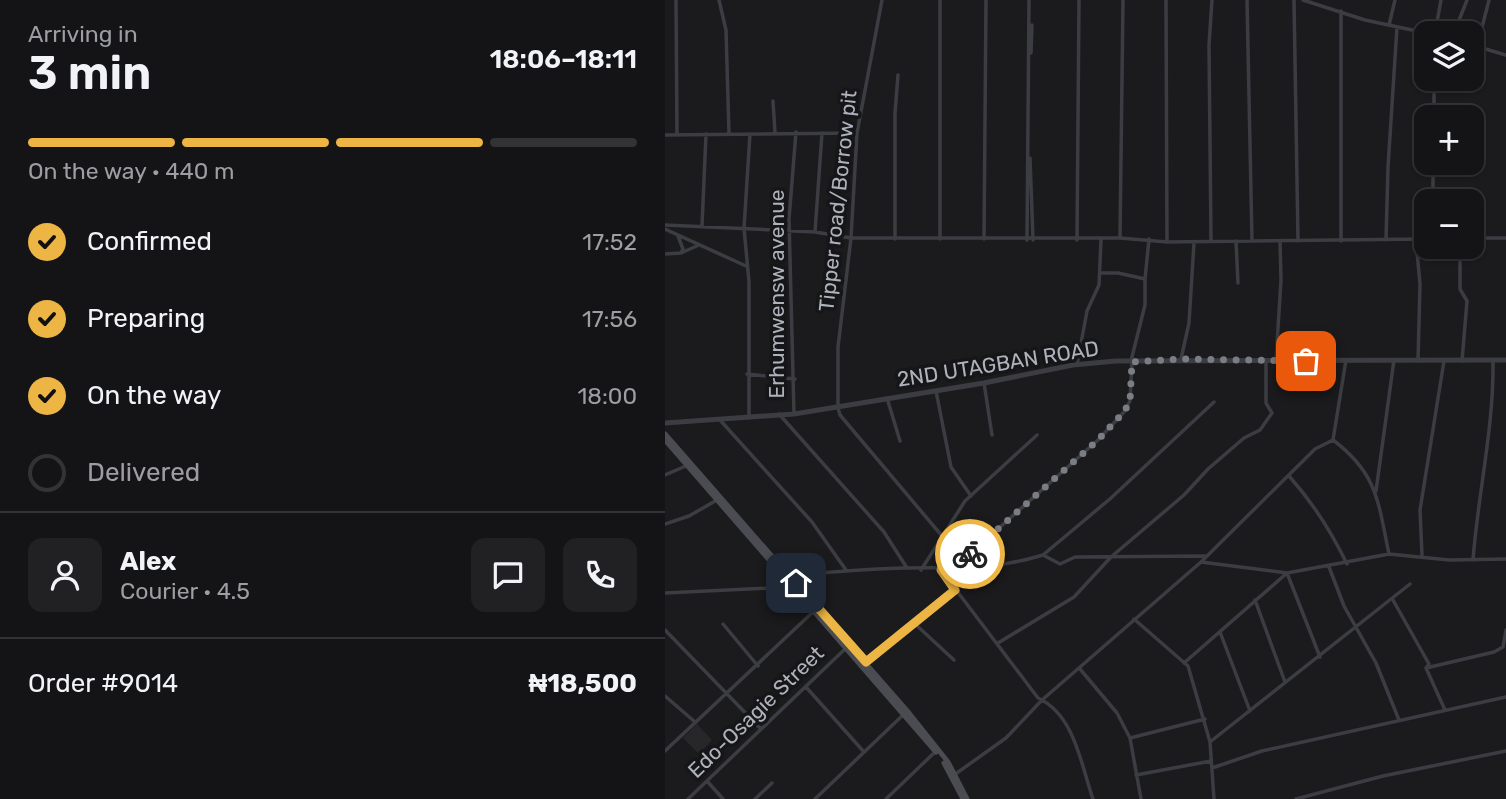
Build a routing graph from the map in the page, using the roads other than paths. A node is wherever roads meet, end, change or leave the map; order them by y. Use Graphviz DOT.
graph roads {
  1 [pos="676,0"];
  2 [pos="719,0"];
  3 [pos="883,0"];
  4 [pos="940,0"];
  5 [pos="986,0"];
  6 [pos="1029,0"];
  7 [pos="1079,0"];
  8 [pos="1123,0"];
  9 [pos="1166,0"];
  10 [pos="1212,0"];
  11 [pos="1247,0"];
  12 [pos="1294,0"];
  13 [pos="1303,0"];
  14 [pos="1395,0"];
  15 [pos="1441,0"];
  16 [pos="1467,0"];
  17 [pos="1489,0"];
  18 [pos="1341,10"];
  19 [pos="1437,21"];
  20 [pos="1459,21"];
  21 [pos="1482,21"];
  22 [pos="985,24"];
  23 [pos="1033,25"];
  24 [pos="1389,25"];
  25 [pos="1397,27"];
  26 [pos="1414,31"];
  27 [pos="1484,49"];
  28 [pos="1506,55"];
  29 [pos="898,75"];
  30 [pos="773,101"];
  31 [pos="775,132"];
  32 [pos="796,132"];
  33 [pos="822,133"];
  34 [pos="857,133"];
  35 [pos="677,134"];
  36 [pos="706,134"];
  37 [pos="729,134"];
  38 [pos="750,134"];
  39 [pos="665,135"];
  40 [pos="702,226"];
  41 [pos="665,227"];
  42 [pos="744,228"];
  43 [pos="789,232"];
  44 [pos="815,232"];
  45 [pos="677,235"];
  46 [pos="851,238"];
  47 [pos="1506,238"];
  48 [pos="895,239"];
  49 [pos="940,239"];
  50 [pos="984,239"];
  51 [pos="1120,239"];
  52 [pos="1149,239"];
  53 [pos="1484,239"];
  54 [pos="1030,240"];
  55 [pos="1077,240"];
  56 [pos="1101,240"];
  57 [pos="1210,240"];
  58 [pos="1386,240"];
  59 [pos="1414,240"];
  60 [pos="1235,241"];
  61 [pos="1252,241"];
  62 [pos="1280,241"];
  63 [pos="1298,241"];
  64 [pos="1341,241"];
  65 [pos="1167,242"];
  66 [pos="1194,242"];
  67 [pos="700,244"];
  68 [pos="681,253"];
  69 [pos="665,254"];
  70 [pos="1417,259"];
  71 [pos="1459,259"];
  72 [pos="747,267"];
  73 [pos="1100,273"];
  74 [pos="1145,279"];
  75 [pos="1238,283"];
  76 [pos="1181,359"];
  77 [pos="1346,360"];
  78 [pos="1394,360"];
  79 [pos="1493,360"];
  80 [pos="1506,360"];
  81 [pos="1419,361"];
  82 [pos="1444,361"];
  83 [pos="1462,361"];
  84 [pos="1132,362"];
  85 [pos="1266,362"];
  86 [pos="1276,362"];
  87 [pos="1077,365"];
  88 [pos="747,374"];
  89 [pos="795,379"];
  90 [pos="984,383"];
  91 [pos="936,391"];
  92 [pos="887,398"];
  93 [pos="1214,402"];
  94 [pos="838,408"];
  95 [pos="778,414"];
  96 [pos="794,414"];
  97 [pos="749,418"];
  98 [pos="720,421"];
  99 [pos="665,423"];
  100 [pos="665,435"];
  101 [pos="992,435"];
  102 [pos="1037,435"];
  103 [pos="665,440"];
  104 [pos="1333,440"];
  105 [pos="900,441"];
  106 [pos="686,466"];
  107 [pos="665,475"];
  108 [pos="1289,477"];
  109 [pos="1376,491"];
  110 [pos="971,496"];
  111 [pos="717,500"];
  112 [pos="665,524"];
  113 [pos="942,536"];
  114 [pos="1389,554"];
  115 [pos="1043,555"];
  116 [pos="1422,555"];
  117 [pos="1111,556"];
  118 [pos="1207,556"];
  119 [pos="1506,559"];
  120 [pos="1473,560"];
  121 [pos="1201,562"];
  122 [pos="1346,564"];
  123 [pos="1329,567"];
  124 [pos="907,568"];
  125 [pos="953,569"];
  126 [pos="846,570"];
  127 [pos="921,570"];
  128 [pos="941,570"];
  129 [pos="1287,573"];
  130 [pos="789,576"];
  131 [pos="1410,584"];
  132 [pos="792,587"];
  133 [pos="955,590"];
  134 [pos="665,593"];
  135 [pos="1255,600"];
  136 [pos="1394,600"];
  137 [pos="817,609"];
  138 [pos="1133,618"];
  139 [pos="914,623"];
  140 [pos="723,624"];
  141 [pos="1357,627"];
  142 [pos="665,630"];
  143 [pos="1506,630"];
  144 [pos="1220,632"];
  145 [pos="998,643"];
  146 [pos="846,647"];
  147 [pos="1320,657"];
  148 [pos="954,660"];
  149 [pos="866,662"];
  150 [pos="1184,663"];
  151 [pos="758,666"];
  152 [pos="1080,668"];
  153 [pos="1426,668"];
  154 [pos="1285,682"];
  155 [pos="806,687"];
  156 [pos="726,693"];
  157 [pos="665,696"];
  158 [pos="1506,697"];
  159 [pos="1042,700"];
  160 [pos="1445,710"];
  161 [pos="1249,711"];
  162 [pos="904,713"];
  163 [pos="1205,719"];
  164 [pos="1399,720"];
  165 [pos="695,722"];
  166 [pos="761,729"];
  167 [pos="1130,738"];
  168 [pos="1210,741"];
  169 [pos="665,751"];
  170 [pos="936,751"];
  171 [pos="1506,751"];
  172 [pos="864,752"];
  173 [pos="1211,761"];
  174 [pos="1212,768"];
  175 [pos="954,775"];
  176 [pos="1136,775"];
  177 [pos="707,781"];
  178 [pos="772,783"];
  179 [pos="688,799"];
  180 [pos="723,799"];
  181 [pos="755,799"];
  182 [pos="815,799"];
  183 [pos="886,799"];
  184 [pos="965,799"];
  185 [pos="1093,799"];
  186 [pos="1141,799"];
  187 [pos="1214,799"];
  188 [pos="1296,799"];
  1 -- 35 [label="street"];
  2 -- 37 [label="street"];
  3 -- 34 [label="street, Tipper road/Borrow pit"];
  4 -- 49 [label="street"];
  5 -- 50 [label="street"];
  6 -- 54 [label="street"];
  7 -- 55 [label="street"];
  8 -- 51 [label="street"];
  9 -- 65 [label="street"];
  10 -- 57 [label="street"];
  11 -- 61 [label="street"];
  12 -- 63 [label="street"];
  13 -- 18 [label="street"];
  14 -- 24 [label="street"];
  15 -- 19 [label="street"];
  16 -- 20 [label="street"];
  17 -- 21 [label="street"];
  18 -- 24 [label="street"];
  18 -- 64 [label="street"];
  22 -- 50 [label="street"];
  23 -- 54 [label="street"];
  24 -- 25 [label="street"];
  25 -- 26 [label="street"];
  25 -- 58 [label="street"];
  27 -- 28 [label="street"];
  29 -- 48 [label="street"];
  30 -- 31 [label="street"];
  31 -- 32 [label="street"];
  31 -- 38 [label="street"];
  32 -- 33 [label="street"];
  32 -- 43 [label="street, Erhumwensw avenue"];
  33 -- 34 [label="street"];
  33 -- 44 [label="street"];
  34 -- 46 [label="street, Tipper road/Borrow pit"];
  35 -- 36 [label="street"];
  35 -- 39 [label="street"];
  36 -- 37 [label="street"];
  36 -- 40 [label="street"];
  37 -- 38 [label="street"];
  38 -- 42 [label="street"];
  40 -- 41 [label="street"];
  40 -- 42 [label="street"];
  41 -- 45 [label="street"];
  42 -- 43 [label="street"];
  42 -- 72 [label="street"];
  43 -- 44 [label="street"];
  43 -- 89 [label="street, Erhumwensw avenue"];
  44 -- 46 [label="street"];
  45 -- 67 [label="street"];
  45 -- 68 [label="street"];
  46 -- 48 [label="street"];
  46 -- 94 [label="street, Tipper road/Borrow pit"];
  47 -- 53 [label="street"];
  48 -- 49 [label="street"];
  49 -- 50 [label="street"];
  50 -- 54 [label="street"];
  51 -- 52 [label="street"];
  51 -- 56 [label="street"];
  52 -- 65 [label="street"];
  52 -- 74 [label="street"];
  54 -- 55 [label="street"];
  55 -- 56 [label="street"];
  56 -- 73 [label="street"];
  57 -- 60 [label="street"];
  57 -- 66 [label="street"];
  58 -- 59 [label="street"];
  58 -- 64 [label="street"];
  60 -- 61 [label="street"];
  60 -- 75 [label="street"];
  61 -- 62 [label="street"];
  62 -- 63 [label="street"];
  62 -- 86 [label="street"];
  63 -- 64 [label="street"];
  65 -- 66 [label="street"];
  66 -- 76 [label="street"];
  67 -- 68 [label="street"];
  67 -- 72 [label="street"];
  68 -- 69 [label="street"];
  70 -- 81 [label="street"];
  71 -- 83 [label="street"];
  72 -- 88 [label="street"];
  73 -- 74 [label="street"];
  73 -- 87 [label="street"];
  74 -- 84 [label="street"];
  76 -- 84 [label="street, 2ND UTAGBAN ROAD"];
  76 -- 85 [label="street, 2ND UTAGBAN ROAD"];
  77 -- 78 [label="street, 2ND UTAGBAN ROAD"];
  77 -- 86 [label="street, 2ND UTAGBAN ROAD"];
  77 -- 104 [label="street"];
  78 -- 81 [label="street, 2ND UTAGBAN ROAD"];
  78 -- 109 [label="street"];
  79 -- 80 [label="street, 2ND UTAGBAN ROAD"];
  79 -- 83 [label="street, 2ND UTAGBAN ROAD"];
  79 -- 120 [label="street"];
  81 -- 82 [label="street, 2ND UTAGBAN ROAD"];
  82 -- 83 [label="street, 2ND UTAGBAN ROAD"];
  82 -- 116 [label="street"];
  84 -- 87 [label="street, 2ND UTAGBAN ROAD"];
  84 -- 125 [label="street"];
  85 -- 86 [label="street, 2ND UTAGBAN ROAD"];
  85 -- 117 [label="street"];
  87 -- 90 [label="street, 2ND UTAGBAN ROAD"];
  88 -- 89 [label="street"];
  88 -- 97 [label="street"];
  89 -- 96 [label="street, Erhumwensw avenue"];
  90 -- 91 [label="street, 2ND UTAGBAN ROAD"];
  90 -- 101 [label="street"];
  91 -- 92 [label="street, 2ND UTAGBAN ROAD"];
  91 -- 110 [label="street"];
  92 -- 94 [label="street, 2ND UTAGBAN ROAD"];
  92 -- 105 [label="street"];
  93 -- 115 [label="street"];
  94 -- 96 [label="street, 2ND UTAGBAN ROAD"];
  94 -- 113 [label="street"];
  95 -- 96 [label="street, 2ND UTAGBAN ROAD"];
  95 -- 97 [label="street, 2ND UTAGBAN ROAD"];
  95 -- 124 [label="street"];
  97 -- 98 [label="street, 2ND UTAGBAN ROAD"];
  98 -- 99 [label="street, 2ND UTAGBAN ROAD"];
  98 -- 126 [label="street"];
  100 -- 130 [label="main road"];
  102 -- 110 [label="street"];
  103 -- 106 [label="main road"];
  104 -- 108 [label="street"];
  104 -- 109 [label="street"];
  106 -- 107 [label="street"];
  106 -- 111 [label="main road"];
  108 -- 118 [label="street"];
  108 -- 122 [label="street"];
  109 -- 114 [label="street"];
  110 -- 113 [label="street"];
  111 -- 112 [label="street"];
  111 -- 132 [label="main road"];
  113 -- 127 [label="street"];
  114 -- 116 [label="street"];
  114 -- 122 [label="street"];
  115 -- 117 [label="street"];
  115 -- 125 [label="street"];
  116 -- 120 [label="street"];
  117 -- 118 [label="street"];
  117 -- 145 [label="street"];
  118 -- 121 [label="street"];
  119 -- 120 [label="street"];
  121 -- 129 [label="street"];
  121 -- 138 [label="street"];
  122 -- 123 [label="street"];
  123 -- 129 [label="street"];
  123 -- 141 [label="street"];
  124 -- 126 [label="street"];
  124 -- 127 [label="street"];
  125 -- 128 [label="street"];
  126 -- 130 [label="street"];
  127 -- 128 [label="street"];
  128 -- 133 [label="street"];
  129 -- 135 [label="street"];
  129 -- 147 [label="street"];
  130 -- 137 [label="main road"];
  131 -- 136 [label="street"];
  132 -- 134 [label="street"];
  132 -- 137 [label="main road"];
  133 -- 139 [label="street"];
  133 -- 145 [label="street"];
  135 -- 144 [label="street"];
  135 -- 154 [label="street"];
  136 -- 141 [label="street"];
  136 -- 153 [label="street"];
  137 -- 146 [label="main road"];
  137 -- 149 [label="main road"];
  137 -- 151 [label="street"];
  138 -- 150 [label="street"];
  138 -- 152 [label="street"];
  139 -- 148 [label="street"];
  139 -- 149 [label="street"];
  140 -- 151 [label="street"];
  141 -- 147 [label="street"];
  141 -- 164 [label="street"];
  142 -- 156 [label="street"];
  143 -- 153 [label="street"];
  144 -- 150 [label="street"];
  144 -- 161 [label="street"];
  145 -- 159 [label="street"];
  146 -- 155 [label="street, Edo-Osagie Street"];
  146 -- 162 [label="main road"];
  147 -- 154 [label="street"];
  149 -- 175 [label="main road"];
  150 -- 163 [label="street"];
  151 -- 156 [label="street"];
  152 -- 159 [label="street"];
  152 -- 167 [label="street"];
  153 -- 160 [label="street"];
  154 -- 161 [label="street"];
  155 -- 166 [label="street, Edo-Osagie Street"];
  155 -- 172 [label="street"];
  156 -- 165 [label="street"];
  156 -- 166 [label="street"];
  157 -- 165 [label="street"];
  158 -- 160 [label="street"];
  159 -- 175 [label="street"];
  159 -- 185 [label="street"];
  160 -- 164 [label="street"];
  161 -- 168 [label="street"];
  162 -- 170 [label="main road"];
  162 -- 172 [label="street"];
  163 -- 167 [label="street"];
  163 -- 168 [label="street"];
  164 -- 174 [label="street"];
  165 -- 169 [label="street"];
  166 -- 177 [label="street, Edo-Osagie Street"];
  167 -- 176 [label="street"];
  168 -- 173 [label="street"];
  170 -- 175 [label="main road"];
  170 -- 183 [label="street"];
  171 -- 188 [label="street"];
  172 -- 182 [label="street"];
  173 -- 174 [label="street"];
  173 -- 176 [label="street"];
  174 -- 187 [label="street"];
  175 -- 184 [label="main road"];
  176 -- 186 [label="street"];
  177 -- 179 [label="street, Edo-Osagie Street"];
  177 -- 180 [label="street"];
  178 -- 181 [label="street"];
}
